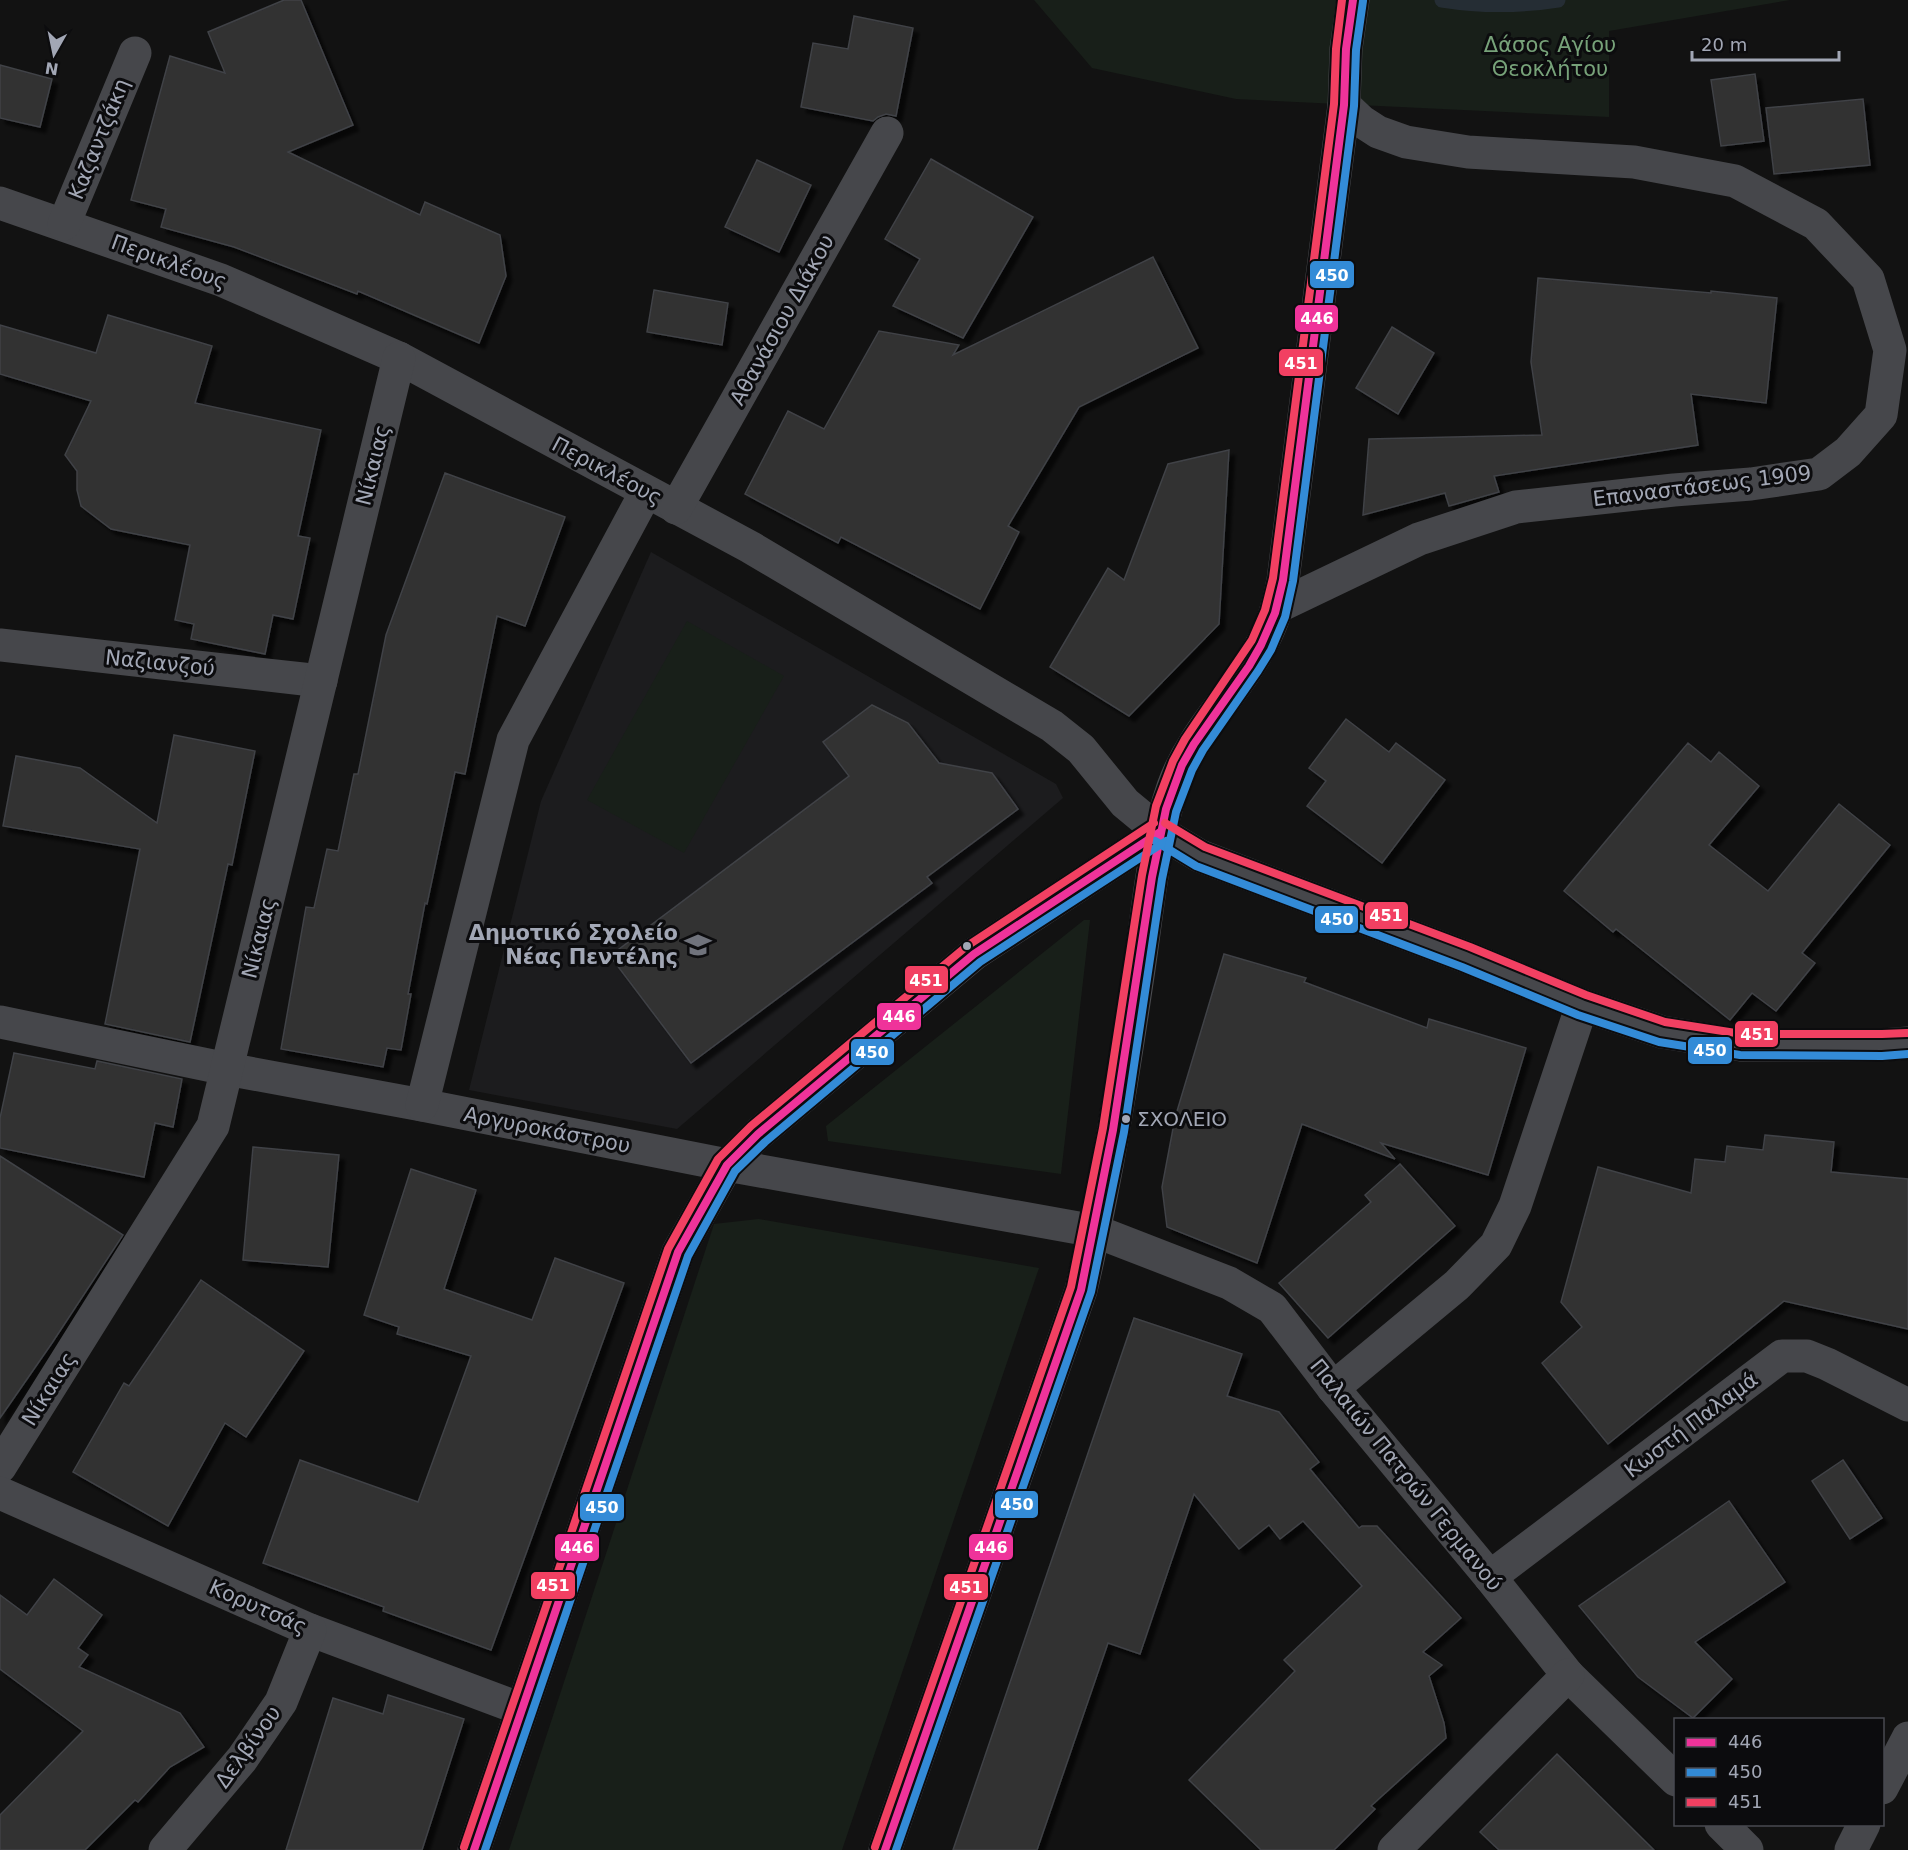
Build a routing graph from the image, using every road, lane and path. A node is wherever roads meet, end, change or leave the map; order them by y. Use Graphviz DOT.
graph roads {
  1 [pos="1353,0"];
  2 [pos="135,53"];
  3 [pos="1344,105"];
  4 [pos="887,133"];
  5 [pos="0,203"];
  6 [pos="64,224"];
  7 [pos="399,358"];
  8 [pos="646,492"];
  9 [pos="676,508"];
  10 [pos="1277,607"];
  11 [pos="0,645"];
  12 [pos="321,681"];
  13 [pos="1160,832"];
  14 [pos="1582,1005"];
  15 [pos="0,1022"];
  16 [pos="1908,1043"];
  17 [pos="227,1069"];
  18 [pos="422,1105"];
  19 [pos="728,1166"];
  20 [pos="1095,1231"];
  21 [pos="1333,1388"];
  22 [pos="1908,1405"];
  23 [pos="0,1467"];
  24 [pos="0,1493"];
  25 [pos="1490,1577"];
  26 [pos="310,1630"];
  27 [pos="1568,1675"];
  28 [pos="521,1709"];
  29 [pos="1908,1738"];
  30 [pos="1674,1778"];
  31 [pos="1884,1784"];
  32 [pos="1723,1826"];
  33 [pos="1863,1826"];
  34 [pos="165,1850"];
  35 [pos="474,1850"];
  36 [pos="885,1850"];
  37 [pos="1394,1850"];
  38 [pos="1747,1850"];
  39 [pos="1851,1850"];
  1 -- 3 [label="main road"];
  2 -- 6 [label="street, Καζαντζάκη"];
  3 -- 10 [label="main road"];
  3 -- 10 [label="street, Επαναστάσεως 1909"];
  4 -- 9 [label="street, Αθανάσιου Διάκου"];
  5 -- 6 [label="street, Περικλέους"];
  6 -- 7 [label="street, Περικλέους"];
  7 -- 8 [label="street, Περικλέους"];
  7 -- 12 [label="street, Νίκαιας"];
  8 -- 9 [label="street, Περικλέους"];
  8 -- 18 [label="street"];
  9 -- 13 [label="street, Περικλέους"];
  10 -- 13 [label="main road"];
  11 -- 12 [label="street, Ναζιανζού"];
  12 -- 17 [label="street, Νίκαιας"];
  13 -- 14 [label="street, Περικλέους"];
  13 -- 19 [label="main road"];
  13 -- 20 [label="main road"];
  14 -- 16 [label="street, Περικλέους"];
  14 -- 21 [label="street"];
  15 -- 17 [label="street, Αργυροκάστρου"];
  17 -- 18 [label="street, Αργυροκάστρου"];
  17 -- 23 [label="street, Νίκαιας"];
  18 -- 19 [label="street, Αργυροκάστρου"];
  19 -- 20 [label="street, Αργυροκάστρου"];
  19 -- 28 [label="main road"];
  20 -- 21 [label="street, Παλαιών Πατρών Γερμανού"];
  20 -- 36 [label="main road"];
  21 -- 25 [label="street, Παλαιών Πατρών Γερμανού"];
  22 -- 25 [label="street, Κωστή Παλαμά"];
  24 -- 26 [label="street, Κορυτσάς"];
  25 -- 27 [label="street, Παλαιών Πατρών Γερμανού"];
  26 -- 28 [label="street, Κορυτσάς"];
  26 -- 34 [label="street, Δελβίνου"];
  27 -- 30 [label="street, Παλαιών Πατρών Γερμανού"];
  27 -- 37 [label="street"];
  28 -- 35 [label="main road"];
  29 -- 31 [label="street"];
  32 -- 38 [label="street"];
  33 -- 39 [label="street"];
}
